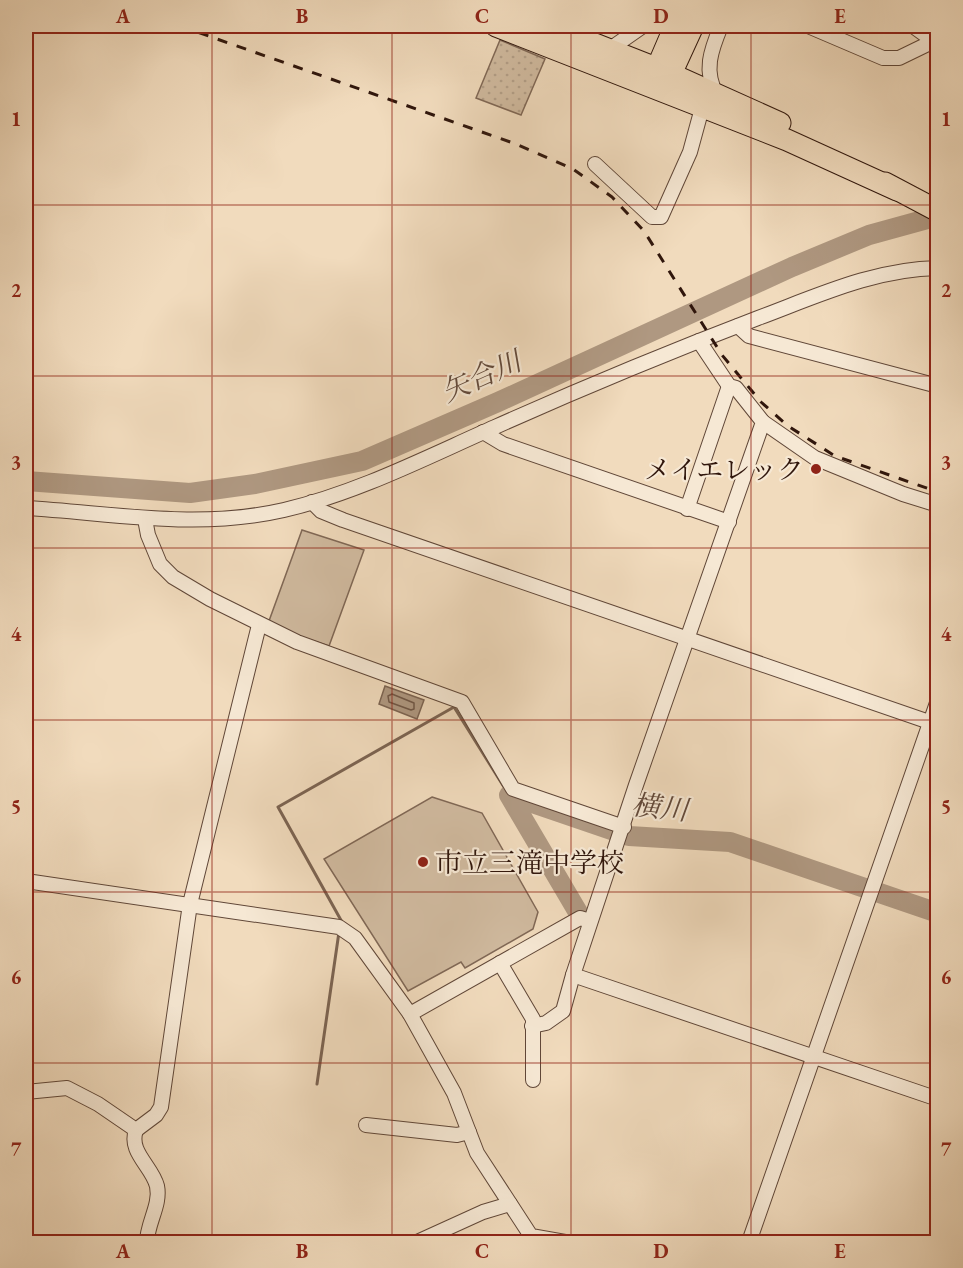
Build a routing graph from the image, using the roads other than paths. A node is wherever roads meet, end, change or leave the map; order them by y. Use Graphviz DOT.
graph roads {
  1 [pos="496,26"];
  2 [pos="549,26"];
  3 [pos="643,26"];
  4 [pos="675,26"];
  5 [pos="693,26"];
  6 [pos="721,26"];
  7 [pos="808,26"];
  8 [pos="913,26"];
  9 [pos="936,42"];
  10 [pos="610,49"];
  11 [pos="662,77"];
  12 [pos="709,102"];
  13 [pos="595,164"];
  14 [pos="938,212"];
  15 [pos="938,268"];
  16 [pos="738,326"];
  17 [pos="699,341"];
  18 [pos="729,386"];
  19 [pos="938,386"];
  20 [pos="763,422"];
  21 [pos="483,432"];
  22 [pos="312,502"];
  23 [pos="938,505"];
  24 [pos="26,508"];
  25 [pos="687,509"];
  26 [pos="145,519"];
  27 [pos="729,522"];
  28 [pos="259,624"];
  29 [pos="688,638"];
  30 [pos="938,700"];
  31 [pos="934,724"];
  32 [pos="622,831"];
  33 [pos="26,881"];
  34 [pos="190,904"];
  35 [pos="590,921"];
  36 [pos="500,963"];
  37 [pos="573,975"];
  38 [pos="410,1014"];
  39 [pos="532,1026"];
  40 [pos="814,1057"];
  41 [pos="533,1080"];
  42 [pos="26,1092"];
  43 [pos="938,1099"];
  44 [pos="366,1125"];
  45 [pos="136,1130"];
  46 [pos="469,1132"];
  47 [pos="510,1204"];
  48 [pos="539,1240"];
  49 [pos="147,1242"];
  50 [pos="417,1242"];
  51 [pos="565,1242"];
  52 [pos="749,1242"];
  1 -- 11 [label="highway"];
  2 -- 10 [label="highway"];
  3 -- 10 [label="street"];
  4 -- 11 [label="highway"];
  5 -- 11 [label="highway"];
  6 -- 12 [label="street"];
  7 -- 9 [label="street"];
  8 -- 9 [label="street"];
  10 -- 11 [label="highway"];
  11 -- 12 [label="highway"];
  12 -- 13 [label="street"];
  12 -- 14 [label="highway"];
  15 -- 16 [label="street"];
  16 -- 17 [label="street"];
  16 -- 19 [label="street"];
  17 -- 18 [label="street"];
  17 -- 21 [label="street"];
  18 -- 20 [label="street"];
  18 -- 25 [label="street"];
  20 -- 23 [label="street"];
  20 -- 27 [label="street"];
  21 -- 22 [label="street"];
  21 -- 25 [label="street"];
  22 -- 26 [label="street"];
  22 -- 29 [label="street"];
  24 -- 26 [label="street"];
  25 -- 27 [label="street"];
  26 -- 28 [label="street"];
  27 -- 29 [label="street"];
  28 -- 32 [label="street"];
  28 -- 34 [label="street"];
  29 -- 31 [label="street"];
  29 -- 32 [label="street"];
  30 -- 31 [label="street"];
  31 -- 40 [label="street"];
  32 -- 35 [label="street"];
  33 -- 34 [label="street"];
  34 -- 38 [label="street"];
  34 -- 45 [label="street"];
  35 -- 36 [label="street"];
  35 -- 37 [label="street"];
  36 -- 38 [label="street"];
  36 -- 39 [label="street"];
  37 -- 39 [label="street"];
  37 -- 40 [label="street"];
  38 -- 46 [label="street"];
  39 -- 41 [label="street"];
  40 -- 43 [label="street"];
  40 -- 52 [label="street"];
  42 -- 45 [label="street"];
  44 -- 46 [label="street"];
  45 -- 49 [label="street"];
  46 -- 47 [label="street"];
  47 -- 48 [label="street"];
  47 -- 50 [label="street"];
  48 -- 51 [label="street"];
}
